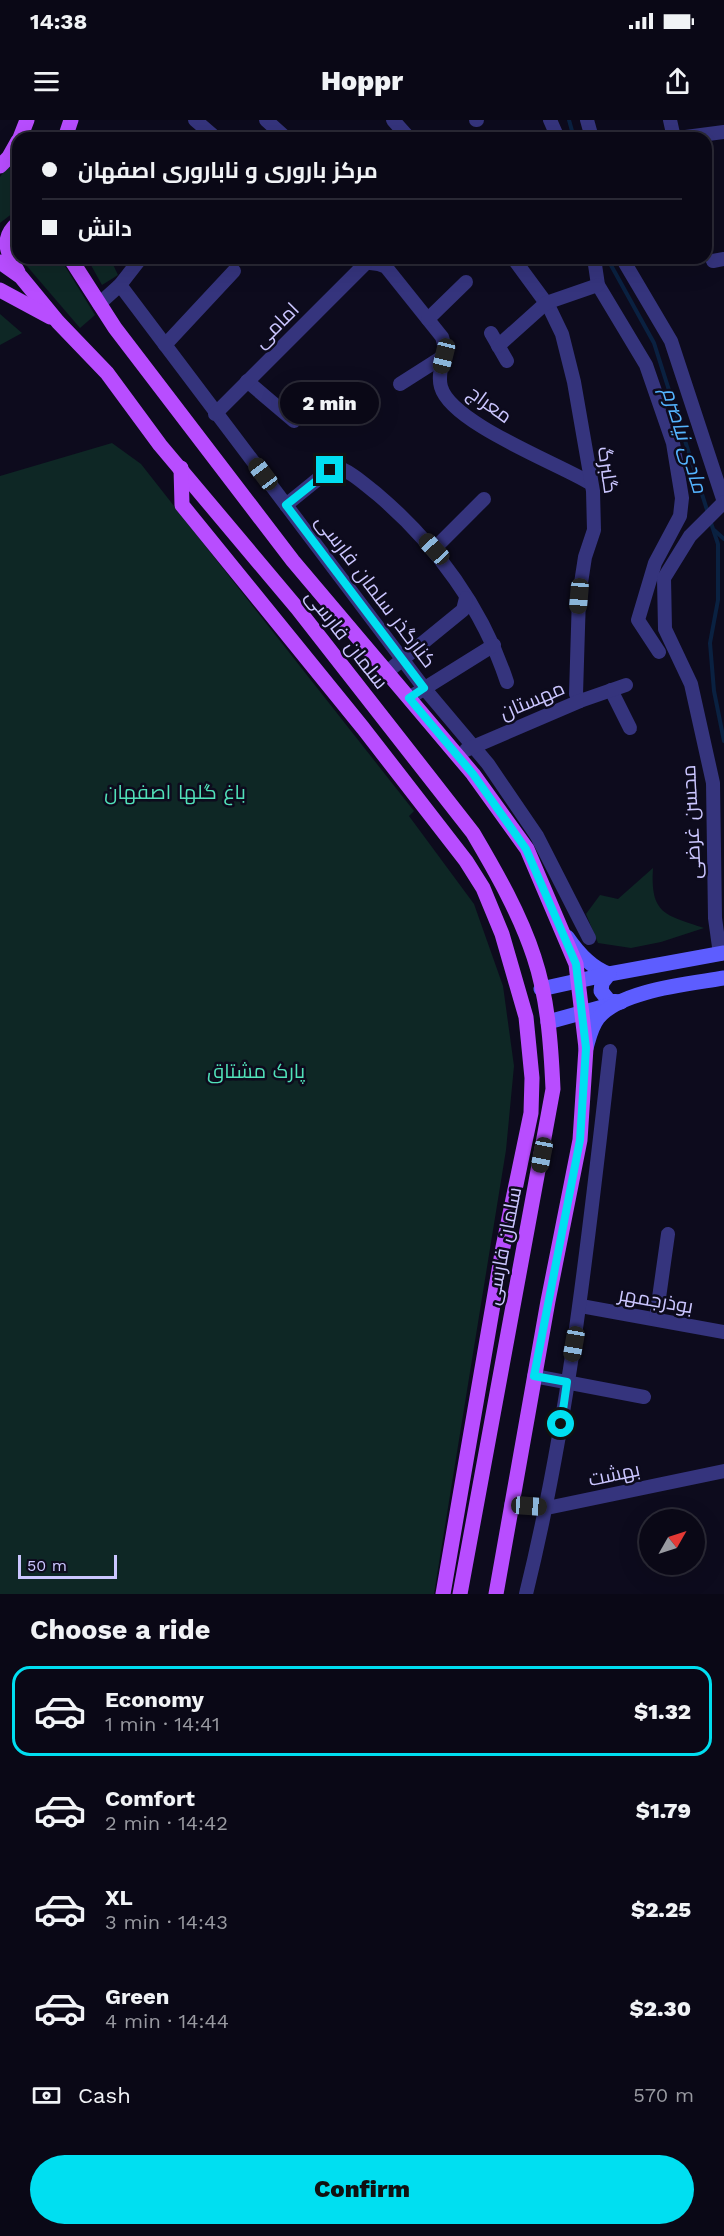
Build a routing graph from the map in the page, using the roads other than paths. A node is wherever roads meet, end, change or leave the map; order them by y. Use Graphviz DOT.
graph roads {
  1 [pos="195,120"];
  2 [pos="266,120"];
  3 [pos="393,120"];
  4 [pos="209,132"];
  5 [pos="279,132"];
  6 [pos="404,132"];
  7 [pos="12,149"];
  8 [pos="0,166"];
  9 [pos="12,228"];
  10 [pos="0,262"];
  11 [pos="12,262"];
  12 [pos="13,264"];
  13 [pos="74,264"];
  14 [pos="136,264"];
  15 [pos="356,264"];
  16 [pos="387,264"];
  17 [pos="517,264"];
  18 [pos="595,264"];
  19 [pos="626,264"];
  20 [pos="234,271"];
  21 [pos="21,277"];
  22 [pos="466,282"];
  23 [pos="120,285"];
  24 [pos="598,285"];
  25 [pos="0,290"];
  26 [pos="546,303"];
  27 [pos="99,304"];
  28 [pos="428,319"];
  29 [pos="58,322"];
  30 [pos="491,333"];
  31 [pos="165,345"];
  32 [pos="498,346"];
  33 [pos="444,356"];
  34 [pos="507,361"];
  35 [pos="247,381"];
  36 [pos="400,384"];
  37 [pos="215,414"];
  38 [pos="294,422"];
  39 [pos="181,468"];
  40 [pos="590,483"];
  41 [pos="484,499"];
  42 [pos="724,502"];
  43 [pos="286,505"];
  44 [pos="434,549"];
  45 [pos="466,598"];
  46 [pos="495,645"];
  47 [pos="659,652"];
  48 [pos="404,659"];
  49 [pos="387,672"];
  50 [pos="507,682"];
  51 [pos="626,685"];
  52 [pos="424,688"];
  53 [pos="611,690"];
  54 [pos="409,698"];
  55 [pos="580,700"];
  56 [pos="630,728"];
  57 [pos="473,747"];
  58 [pos="456,754"];
  59 [pos="429,778"];
  60 [pos="414,792"];
  61 [pos="719,827"];
  62 [pos="560,927"];
  63 [pos="589,938"];
  64 [pos="722,953"];
  65 [pos="609,974"];
  66 [pos="724,978"];
  67 [pos="578,981"];
  68 [pos="541,989"];
  69 [pos="622,1002"];
  70 [pos="582,1013"];
  71 [pos="548,1022"];
  72 [pos="586,1048"];
  73 [pos="610,1051"];
  74 [pos="668,1234"];
  75 [pos="581,1306"];
  76 [pos="656,1319"];
  77 [pos="724,1332"];
  78 [pos="534,1376"];
  79 [pos="567,1382"];
  80 [pos="644,1397"];
  81 [pos="724,1473"];
  82 [pos="510,1505"];
  83 [pos="548,1508"];
  84 [pos="442,1594"];
  85 [pos="460,1594"];
  86 [pos="496,1594"];
  87 [pos="526,1594"];
  1 -- 4 [label="street"];
  2 -- 5 [label="street"];
  3 -- 6 [label="street"];
  7 -- 8 [label="main road"];
  9 -- 11 [label="main road"];
  10 -- 21 [label="main road, سلمان فارسی"];
  12 -- 21 [label="main road"];
  13 -- 27 [label="main road, سلمان فارسی"];
  14 -- 23 [label="street"];
  15 -- 35 [label="street, امامی"];
  16 -- 28 [label="street, معراج"];
  17 -- 26 [label="street, گلبرگ"];
  18 -- 24 [label="street"];
  19 -- 42 [label="street, محسن غرضی"];
  20 -- 31 [label="street"];
  21 -- 29 [label="main road, سلمان فارسی"];
  22 -- 28 [label="street"];
  23 -- 27 [label="street"];
  23 -- 31 [label="street, کنارگذر سلمان فارسی"];
  24 -- 26 [label="street"];
  24 -- 47 [label="street"];
  25 -- 29 [label="main road"];
  26 -- 32 [label="street"];
  26 -- 40 [label="street, گلبرگ"];
  27 -- 49 [label="main road, سلمان فارسی"];
  28 -- 33 [label="street, معراج"];
  29 -- 39 [label="main road, سلمان فارسی"];
  30 -- 32 [label="street"];
  31 -- 37 [label="street, کنارگذر سلمان فارسی"];
  32 -- 34 [label="street"];
  33 -- 36 [label="street"];
  33 -- 40 [label="street, معراج"];
  35 -- 37 [label="street, امامی"];
  35 -- 38 [label="street"];
  37 -- 43 [label="street, کنارگذر سلمان فارسی"];
  39 -- 59 [label="main road, سلمان فارسی"];
  39 -- 60 [label="main road"];
  40 -- 55 [label="street, گلبرگ"];
  41 -- 44 [label="street"];
  42 -- 61 [label="street, محسن غرضی"];
  43 -- 44 [label="street"];
  43 -- 48 [label="street, کنارگذر سلمان فارسی"];
  44 -- 45 [label="street"];
  45 -- 46 [label="street"];
  45 -- 48 [label="street"];
  46 -- 50 [label="street"];
  46 -- 52 [label="street"];
  48 -- 49 [label="street"];
  48 -- 52 [label="street, کنارگذر سلمان فارسی"];
  49 -- 54 [label="main road, سلمان فارسی"];
  51 -- 53 [label="street, مهستان"];
  52 -- 54 [label="street"];
  52 -- 57 [label="street, کنارگذر سلمان فارسی"];
  53 -- 55 [label="street, مهستان"];
  53 -- 56 [label="street"];
  54 -- 58 [label="main road, سلمان فارسی"];
  55 -- 57 [label="street, مهستان"];
  57 -- 58 [label="street, مهستان"];
  57 -- 63 [label="street, کنارگذر سلمان فارسی"];
  58 -- 62 [label="main road, سلمان فارسی"];
  59 -- 60 [label="main road"];
  59 -- 68 [label="main road, سلمان فارسی"];
  60 -- 84 [label="main road"];
  61 -- 64 [label="street, محسن غرضی"];
  62 -- 65 [label="main road"];
  62 -- 67 [label="main road, سلمان فارسی"];
  64 -- 65 [label="main road"];
  65 -- 67 [label="main road"];
  65 -- 69 [label="main road"];
  66 -- 69 [label="main road"];
  67 -- 68 [label="main road"];
  67 -- 70 [label="main road, سلمان فارسی"];
  68 -- 71 [label="main road, سلمان فارسی"];
  69 -- 70 [label="main road"];
  69 -- 72 [label="main road"];
  70 -- 71 [label="main road"];
  70 -- 72 [label="main road, سلمان فارسی"];
  71 -- 85 [label="main road, سلمان فارسی"];
  72 -- 78 [label="main road, سلمان فارسی"];
  73 -- 75 [label="street"];
  74 -- 76 [label="street"];
  75 -- 76 [label="street, بوذرجمهر"];
  75 -- 79 [label="street"];
  76 -- 77 [label="street, بوذرجمهر"];
  78 -- 79 [label="street"];
  78 -- 82 [label="main road, سلمان فارسی"];
  79 -- 80 [label="street"];
  79 -- 83 [label="street"];
  81 -- 83 [label="street, بهشت"];
  82 -- 83 [label="street, بهشت"];
  82 -- 86 [label="main road, سلمان فارسی"];
  83 -- 87 [label="street"];
}
